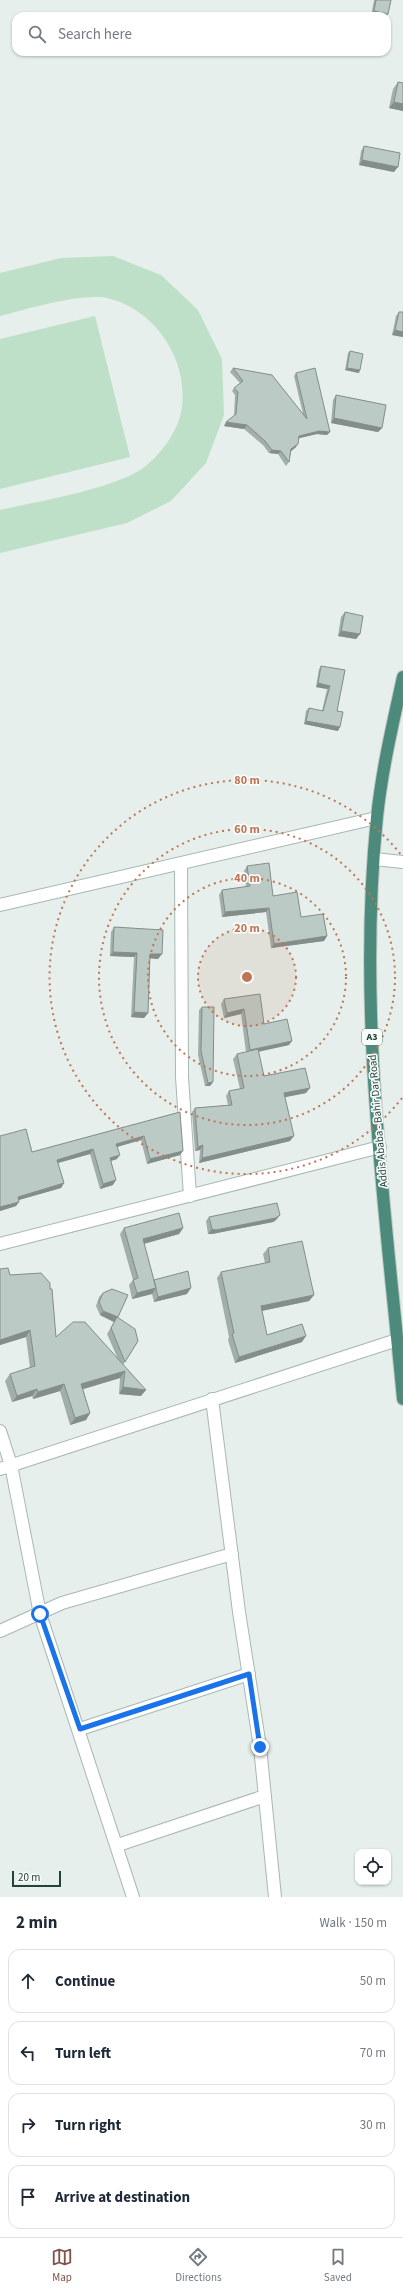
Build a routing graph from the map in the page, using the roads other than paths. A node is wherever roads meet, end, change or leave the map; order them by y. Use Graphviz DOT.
graph roads {
  1 [pos="403,677"];
  2 [pos="376,818"];
  3 [pos="374,859"];
  4 [pos="403,862"];
  5 [pos="181,863"];
  6 [pos="0,905"];
  7 [pos="380,1147"];
  8 [pos="190,1196"];
  9 [pos="0,1244"];
  10 [pos="398,1340"];
  11 [pos="403,1396"];
  12 [pos="212,1399"];
  13 [pos="403,1399"];
  14 [pos="0,1431"];
  15 [pos="5,1467"];
  16 [pos="232,1554"];
  17 [pos="40,1614"];
  18 [pos="0,1631"];
  19 [pos="249,1674"];
  20 [pos="80,1729"];
  21 [pos="265,1796"];
  22 [pos="118,1845"];
  23 [pos="133,1897"];
  24 [pos="275,1897"];
  1 -- 2 [label="highway, Addis Ababa - Bahir Dar Road / A3"];
  2 -- 3 [label="highway, Addis Ababa - Bahir Dar Road / A3"];
  2 -- 5 [label="street"];
  3 -- 4 [label="street"];
  3 -- 7 [label="highway, Addis Ababa - Bahir Dar Road / A3"];
  5 -- 6 [label="street"];
  5 -- 8 [label="street"];
  7 -- 8 [label="street"];
  7 -- 10 [label="highway, Addis Ababa - Bahir Dar Road / A3"];
  8 -- 9 [label="street"];
  10 -- 11 [label="highway, Addis Ababa - Bahir Dar Road / A3"];
  10 -- 12 [label="street"];
  11 -- 13 [label="highway, Addis Ababa - Bahir Dar Road / A3"];
  12 -- 15 [label="street"];
  12 -- 16 [label="street"];
  14 -- 15 [label="street"];
  15 -- 17 [label="street"];
  16 -- 17 [label="street"];
  16 -- 19 [label="street"];
  17 -- 18 [label="street"];
  17 -- 20 [label="street"];
  19 -- 20 [label="street"];
  19 -- 21 [label="street"];
  20 -- 22 [label="street"];
  21 -- 22 [label="street"];
  21 -- 24 [label="street"];
  22 -- 23 [label="street"];
}
